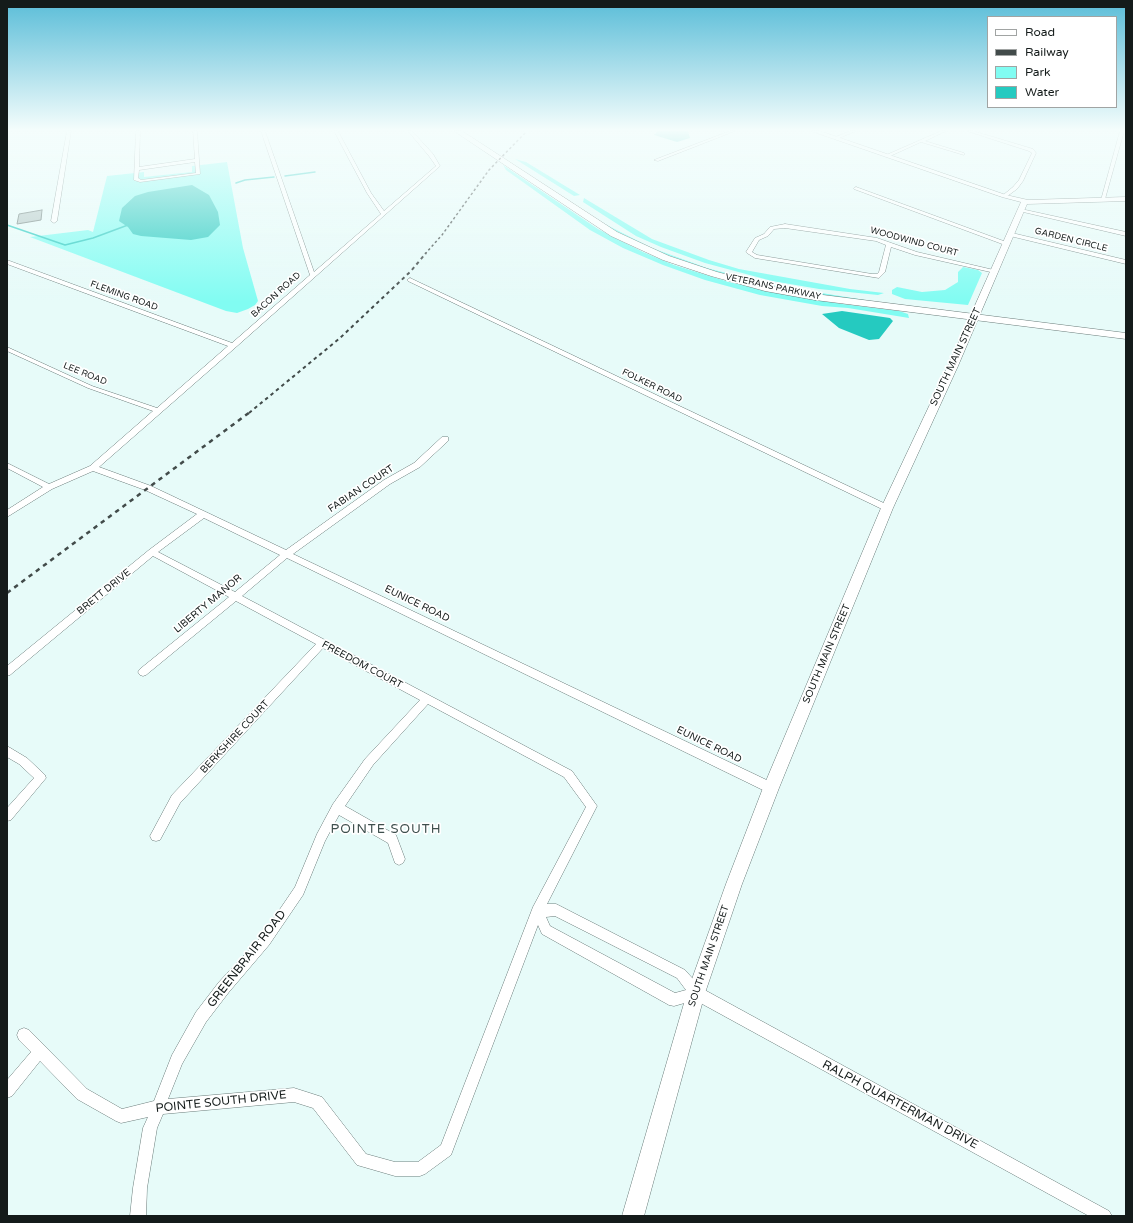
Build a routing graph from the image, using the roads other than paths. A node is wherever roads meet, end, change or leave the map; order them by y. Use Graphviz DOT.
graph roads {
  1 [pos="59,188"];
  2 [pos="282,188"];
  3 [pos="367,188"];
  4 [pos="413,188"];
  5 [pos="544,188"];
  6 [pos="556,188"];
  7 [pos="856,188"];
  8 [pos="981,188"];
  9 [pos="1015,188"];
  10 [pos="1106,188"];
  11 [pos="1004,196"];
  12 [pos="1103,199"];
  13 [pos="1126,199"];
  14 [pos="1028,202"];
  15 [pos="1021,210"];
  16 [pos="384,214"];
  17 [pos="54,221"];
  18 [pos="1126,234"];
  19 [pos="1012,235"];
  20 [pos="1007,244"];
  21 [pos="889,245"];
  22 [pos="7,262"];
  23 [pos="1126,262"];
  24 [pos="994,271"];
  25 [pos="312,275"];
  26 [pos="410,280"];
  27 [pos="977,313"];
  28 [pos="1126,330"];
  29 [pos="1126,336"];
  30 [pos="234,346"];
  31 [pos="7,350"];
  32 [pos="159,411"];
  33 [pos="445,439"];
  34 [pos="7,465"];
  35 [pos="94,468"];
  36 [pos="49,487"];
  37 [pos="887,508"];
  38 [pos="7,514"];
  39 [pos="203,514"];
  40 [pos="152,552"];
  41 [pos="287,554"];
  42 [pos="236,595"];
  43 [pos="322,643"];
  44 [pos="7,672"];
  45 [pos="143,672"];
  46 [pos="426,700"];
  47 [pos="7,751"];
  48 [pos="572,778"];
  49 [pos="771,788"];
  50 [pos="337,808"];
  51 [pos="7,816"];
  52 [pos="156,836"];
  53 [pos="399,859"];
  54 [pos="536,910"];
  55 [pos="696,993"];
  56 [pos="24,1034"];
  57 [pos="40,1051"];
  58 [pos="7,1091"];
  59 [pos="158,1107"];
  60 [pos="138,1216"];
  61 [pos="633,1216"];
  62 [pos="1104,1216"];
  1 -- 17 [label="street"];
  2 -- 25 [label="street"];
  3 -- 16 [label="street"];
  4 -- 16 [label="street, BACON ROAD"];
  5 -- 27 [label="main road, VETERANS PARKWAY"];
  6 -- 27 [label="main road, VETERANS PARKWAY"];
  7 -- 20 [label="street"];
  8 -- 11 [label="street"];
  9 -- 11 [label="street"];
  10 -- 12 [label="street"];
  11 -- 14 [label="street"];
  12 -- 13 [label="street"];
  12 -- 14 [label="street"];
  14 -- 15 [label="street, SOUTH MAIN STREET"];
  15 -- 18 [label="street, GARDEN CIRCLE"];
  15 -- 19 [label="street, SOUTH MAIN STREET"];
  16 -- 25 [label="street, BACON ROAD"];
  19 -- 20 [label="street, SOUTH MAIN STREET"];
  19 -- 23 [label="street, GARDEN CIRCLE"];
  20 -- 24 [label="street, SOUTH MAIN STREET"];
  21 -- 21 [label="street, WOODWIND COURT"];
  21 -- 24 [label="street, WOODWIND COURT"];
  22 -- 30 [label="street, FLEMING ROAD"];
  24 -- 27 [label="street, SOUTH MAIN STREET"];
  25 -- 30 [label="street, BACON ROAD"];
  26 -- 37 [label="street, FOLKER ROAD"];
  27 -- 28 [label="main road, VETERANS PARKWAY"];
  27 -- 29 [label="main road, VETERANS PARKWAY"];
  27 -- 37 [label="street, SOUTH MAIN STREET"];
  30 -- 32 [label="street, BACON ROAD"];
  31 -- 32 [label="street, LEE ROAD"];
  32 -- 35 [label="street, BACON ROAD"];
  33 -- 41 [label="street, FABIAN COURT"];
  34 -- 36 [label="street"];
  35 -- 36 [label="street"];
  35 -- 39 [label="street, EUNICE ROAD"];
  36 -- 38 [label="street"];
  37 -- 49 [label="street, SOUTH MAIN STREET"];
  39 -- 40 [label="street, BRETT DRIVE"];
  39 -- 41 [label="street, EUNICE ROAD"];
  40 -- 42 [label="street, FREEDOM COURT"];
  40 -- 44 [label="street, BRETT DRIVE"];
  41 -- 42 [label="street, LIBERTY MANOR"];
  41 -- 49 [label="street, EUNICE ROAD"];
  42 -- 43 [label="street, FREEDOM COURT"];
  42 -- 45 [label="street, LIBERTY MANOR"];
  43 -- 46 [label="street, FREEDOM COURT"];
  43 -- 52 [label="street, BERKSHIRE COURT"];
  46 -- 48 [label="street, FREEDOM COURT"];
  46 -- 50 [label="street, GREENBRAIR ROAD"];
  47 -- 51 [label="street"];
  48 -- 54 [label="street, POINTE SOUTH DRIVE"];
  49 -- 55 [label="street, SOUTH MAIN STREET"];
  50 -- 53 [label="street"];
  50 -- 59 [label="street, GREENBRAIR ROAD"];
  54 -- 55 [label="street, RALPH QUARTERMAN DRIVE"];
  54 -- 55 [label="street"];
  54 -- 59 [label="street, POINTE SOUTH DRIVE"];
  55 -- 61 [label="street, SOUTH MAIN STREET"];
  55 -- 62 [label="street, RALPH QUARTERMAN DRIVE"];
  56 -- 57 [label="street, POINTE SOUTH DRIVE"];
  57 -- 58 [label="street"];
  57 -- 59 [label="street, POINTE SOUTH DRIVE"];
  59 -- 60 [label="street, GREENBRAIR ROAD"];
}
